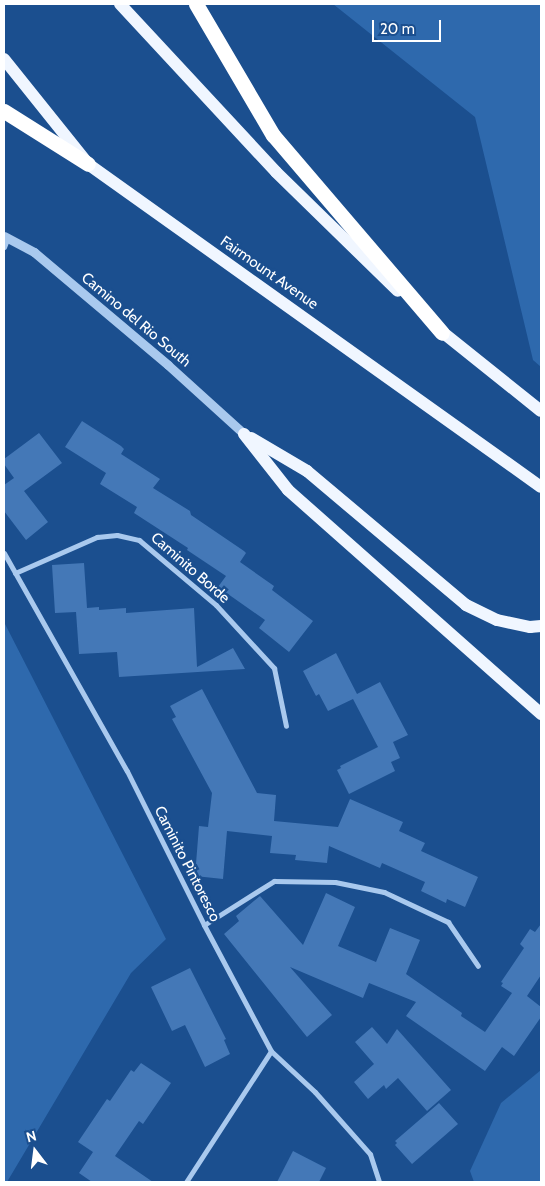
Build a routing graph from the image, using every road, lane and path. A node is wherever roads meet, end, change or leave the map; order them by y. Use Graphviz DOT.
graph roads {
  1 [pos="120,4"];
  2 [pos="196,4"];
  3 [pos="4,59"];
  4 [pos="4,112"];
  5 [pos="88,164"];
  6 [pos="6,236"];
  7 [pos="4,247"];
  8 [pos="442,333"];
  9 [pos="541,410"];
  10 [pos="244,434"];
  11 [pos="525,476"];
  12 [pos="541,487"];
  13 [pos="541,494"];
  14 [pos="4,553"];
  15 [pos="15,573"];
  16 [pos="541,626"];
  17 [pos="541,714"];
  18 [pos="286,726"];
  19 [pos="204,925"];
  20 [pos="478,966"];
  21 [pos="271,1051"];
  22 [pos="186,1182"];
  23 [pos="379,1182"];
  1 -- 8 [label="main road"];
  2 -- 8 [label="highway"];
  3 -- 5 [label="main road, Fairmount Avenue"];
  4 -- 5 [label="highway"];
  5 -- 11 [label="main road, Fairmount Avenue"];
  6 -- 7 [label="street"];
  6 -- 10 [label="street, Camino del Rio South"];
  8 -- 9 [label="main road"];
  10 -- 16 [label="main road"];
  10 -- 17 [label="main road"];
  11 -- 12 [label="main road, Fairmount Avenue"];
  11 -- 13 [label="main road"];
  14 -- 15 [label="street, Caminito Pintoresco"];
  15 -- 18 [label="street, Caminito Borde"];
  15 -- 19 [label="street, Caminito Pintoresco"];
  19 -- 20 [label="street"];
  19 -- 21 [label="street, Caminito Pintoresco"];
  21 -- 22 [label="street"];
  21 -- 23 [label="street, Caminito Pintoresco"];
}
